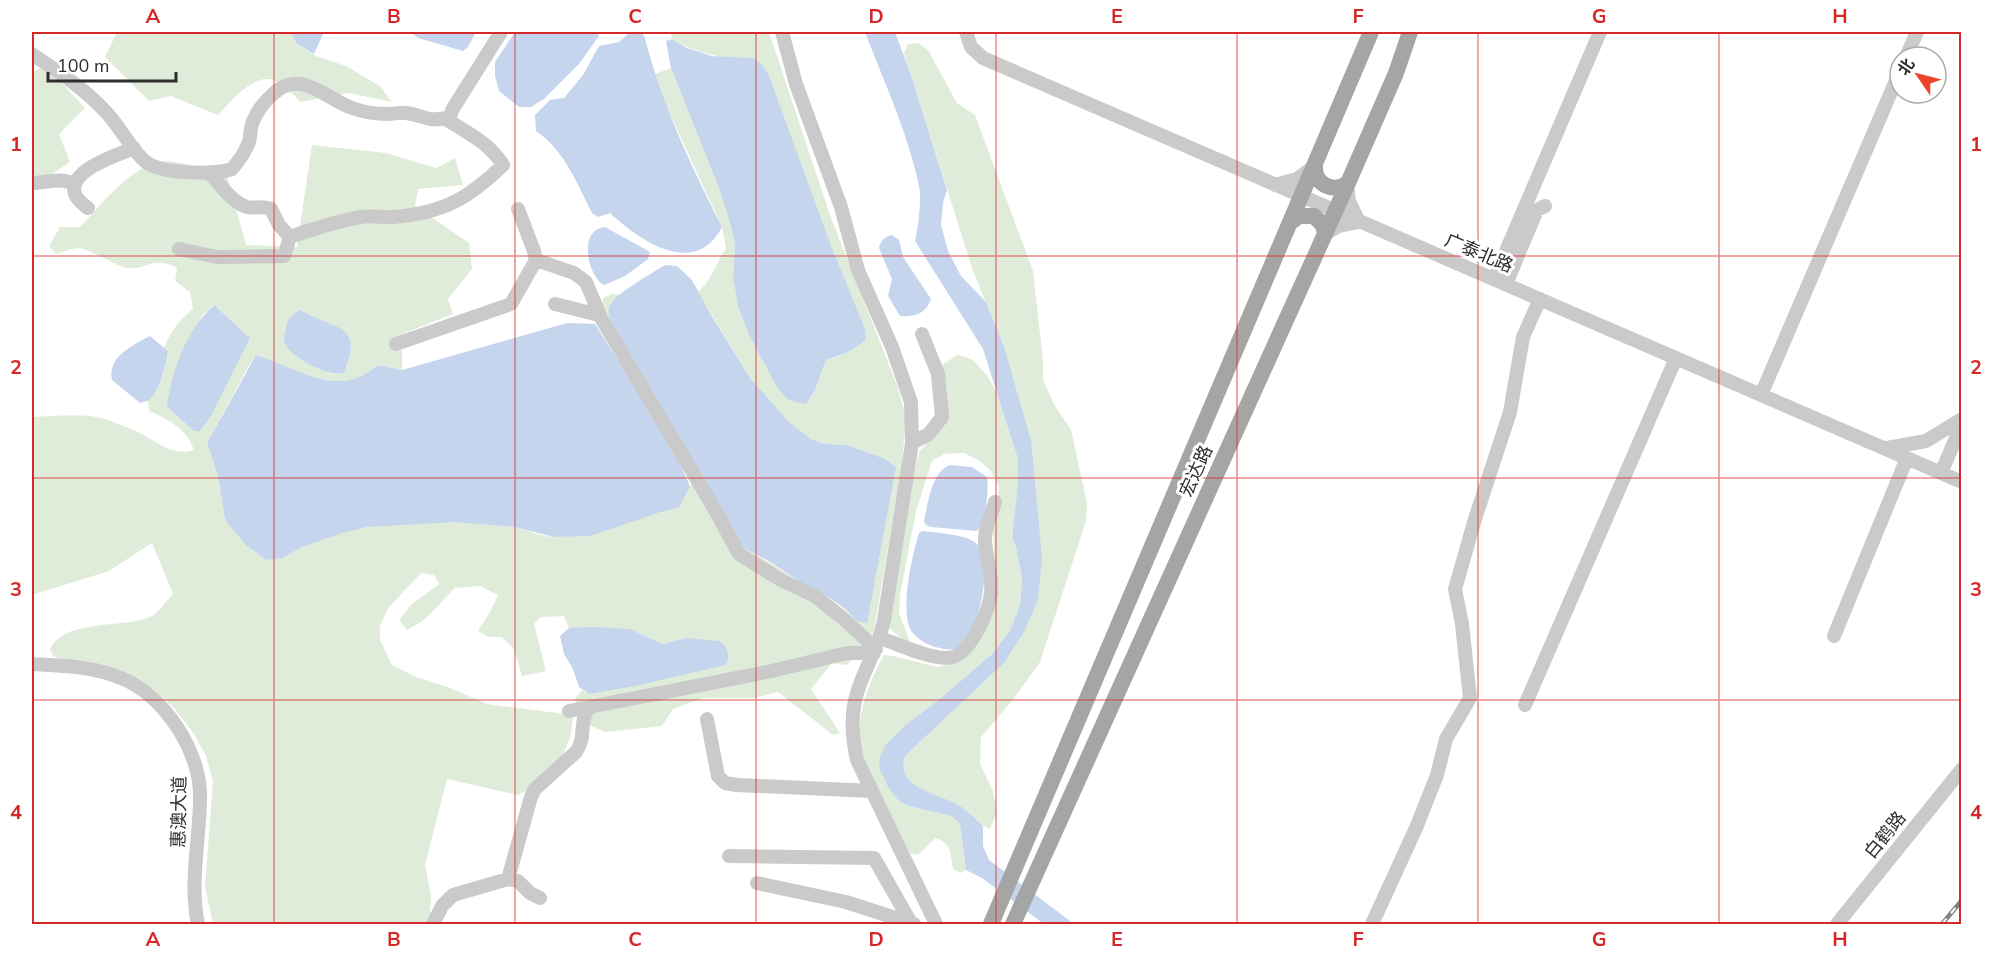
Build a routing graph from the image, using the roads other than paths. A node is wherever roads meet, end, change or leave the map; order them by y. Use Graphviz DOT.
graph roads {
  1 [pos="501,32"];
  2 [pos="782,32"];
  3 [pos="966,32"];
  4 [pos="1371,32"];
  5 [pos="1410,32"];
  6 [pos="1600,32"];
  7 [pos="32,54"];
  8 [pos="1888,99"];
  9 [pos="450,117"];
  10 [pos="134,148"];
  11 [pos="1315,166"];
  12 [pos="210,173"];
  13 [pos="32,183"];
  14 [pos="1348,183"];
  15 [pos="75,185"];
  16 [pos="1275,185"];
  17 [pos="1302,196"];
  18 [pos="1545,206"];
  19 [pos="88,208"];
  20 [pos="518,209"];
  21 [pos="1335,212"];
  22 [pos="1291,222"];
  23 [pos="1359,222"];
  24 [pos="1325,234"];
  25 [pos="290,237"];
  26 [pos="179,249"];
  27 [pos="536,260"];
  28 [pos="1500,281"];
  29 [pos="1540,299"];
  30 [pos="555,304"];
  31 [pos="599,315"];
  32 [pos="922,334"];
  33 [pos="396,344"];
  34 [pos="1676,358"];
  35 [pos="1761,395"];
  36 [pos="1962,419"];
  37 [pos="1962,424"];
  38 [pos="912,443"];
  39 [pos="1884,448"];
  40 [pos="1907,458"];
  41 [pos="1941,473"];
  42 [pos="1962,482"];
  43 [pos="995,502"];
  44 [pos="1834,636"];
  45 [pos="877,646"];
  46 [pos="32,664"];
  47 [pos="1526,705"];
  48 [pos="589,707"];
  49 [pos="569,711"];
  50 [pos="707,719"];
  51 [pos="1962,769"];
  52 [pos="872,791"];
  53 [pos="729,856"];
  54 [pos="508,879"];
  55 [pos="757,883"];
  56 [pos="540,898"];
  57 [pos="993,920"];
  58 [pos="198,924"];
  59 [pos="433,924"];
  60 [pos="913,924"];
  61 [pos="936,924"];
  62 [pos="1013,924"];
  63 [pos="1372,924"];
  64 [pos="1837,924"];
  1 -- 9 [label="street"];
  2 -- 38 [label="street"];
  3 -- 16 [label="street, 广泰北路"];
  4 -- 11 [label="main road, 宏达路"];
  5 -- 14 [label="main road, 宏达路"];
  6 -- 28 [label="street"];
  7 -- 10 [label="street"];
  8 -- 35 [label="street"];
  9 -- 12 [label="street"];
  9 -- 25 [label="street"];
  10 -- 12 [label="street"];
  10 -- 15 [label="street"];
  11 -- 14 [label="main road"];
  11 -- 16 [label="street"];
  11 -- 17 [label="main road, 宏达路"];
  12 -- 25 [label="street"];
  13 -- 15 [label="street"];
  14 -- 21 [label="main road, 宏达路"];
  14 -- 23 [label="street"];
  15 -- 19 [label="street"];
  16 -- 17 [label="street, 广泰北路"];
  16 -- 22 [label="street"];
  17 -- 21 [label="street, 广泰北路"];
  17 -- 22 [label="main road, 宏达路"];
  18 -- 28 [label="street"];
  20 -- 27 [label="street"];
  21 -- 23 [label="street, 广泰北路"];
  21 -- 24 [label="main road, 宏达路"];
  22 -- 24 [label="main road"];
  22 -- 57 [label="main road, 宏达路"];
  23 -- 24 [label="street"];
  23 -- 28 [label="street, 广泰北路"];
  24 -- 62 [label="main road, 宏达路"];
  25 -- 26 [label="street"];
  27 -- 31 [label="street"];
  27 -- 33 [label="street"];
  28 -- 29 [label="street, 广泰北路"];
  29 -- 34 [label="street, 广泰北路"];
  29 -- 63 [label="street"];
  30 -- 31 [label="street"];
  31 -- 45 [label="street"];
  32 -- 38 [label="street"];
  34 -- 35 [label="street, 广泰北路"];
  34 -- 47 [label="street"];
  35 -- 39 [label="street, 广泰北路"];
  36 -- 39 [label="street"];
  37 -- 41 [label="street"];
  38 -- 45 [label="street"];
  39 -- 40 [label="street, 广泰北路"];
  40 -- 41 [label="street, 广泰北路"];
  40 -- 44 [label="street"];
  41 -- 42 [label="street, 广泰北路"];
  43 -- 45 [label="street"];
  45 -- 48 [label="street"];
  45 -- 52 [label="street"];
  46 -- 58 [label="street, 惠澳大道"];
  48 -- 49 [label="street"];
  48 -- 54 [label="street"];
  50 -- 52 [label="street"];
  51 -- 64 [label="street, 白鹤路"];
  52 -- 61 [label="street"];
  53 -- 60 [label="street"];
  54 -- 56 [label="street"];
  54 -- 59 [label="street"];
  55 -- 60 [label="street"];
}
